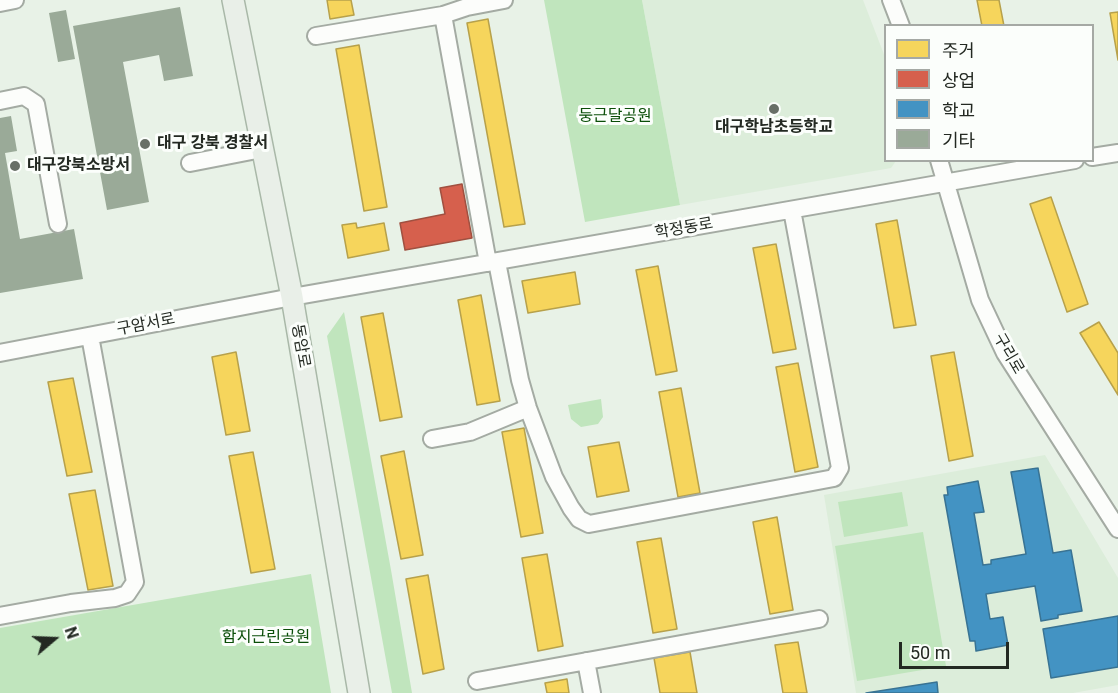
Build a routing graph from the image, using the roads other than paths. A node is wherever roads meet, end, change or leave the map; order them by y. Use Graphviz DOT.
graph roads {
  1 [pos="15,0"];
  2 [pos="233,0"];
  3 [pos="504,0"];
  4 [pos="891,0"];
  5 [pos="0,3"];
  6 [pos="443,15"];
  7 [pos="900,24"];
  8 [pos="316,36"];
  9 [pos="0,101"];
  10 [pos="262,149"];
  11 [pos="1118,153"];
  12 [pos="1094,157"];
  13 [pos="939,162"];
  14 [pos="1064,162"];
  15 [pos="190,163"];
  16 [pos="944,184"];
  17 [pos="792,210"];
  18 [pos="58,224"];
  19 [pos="493,262"];
  20 [pos="292,297"];
  21 [pos="90,336"];
  22 [pos="0,353"];
  23 [pos="528,408"];
  24 [pos="432,439"];
  25 [pos="1118,529"];
  26 [pos="0,616"];
  27 [pos="819,619"];
  28 [pos="586,661"];
  29 [pos="477,681"];
  30 [pos="359,693"];
  31 [pos="592,693"];
  1 -- 5 [label="street"];
  2 -- 10 [label="main road, 동암로"];
  3 -- 6 [label="street"];
  4 -- 7 [label="street"];
  6 -- 8 [label="street"];
  6 -- 19 [label="street"];
  9 -- 18 [label="street"];
  10 -- 15 [label="street"];
  10 -- 20 [label="main road, 동암로"];
  11 -- 12 [label="street"];
  13 -- 16 [label="street, 구리로"];
  14 -- 16 [label="street, 학정동로"];
  16 -- 17 [label="street, 학정동로"];
  16 -- 25 [label="street, 구리로"];
  17 -- 19 [label="street, 학정동로"];
  17 -- 23 [label="street"];
  19 -- 20 [label="street, 학정동로"];
  19 -- 23 [label="street"];
  20 -- 21 [label="street, 구암서로"];
  20 -- 30 [label="main road, 동암로"];
  21 -- 22 [label="street, 구암서로"];
  21 -- 26 [label="street"];
  23 -- 24 [label="street"];
  27 -- 28 [label="street"];
  28 -- 29 [label="street"];
  28 -- 31 [label="street"];
}
